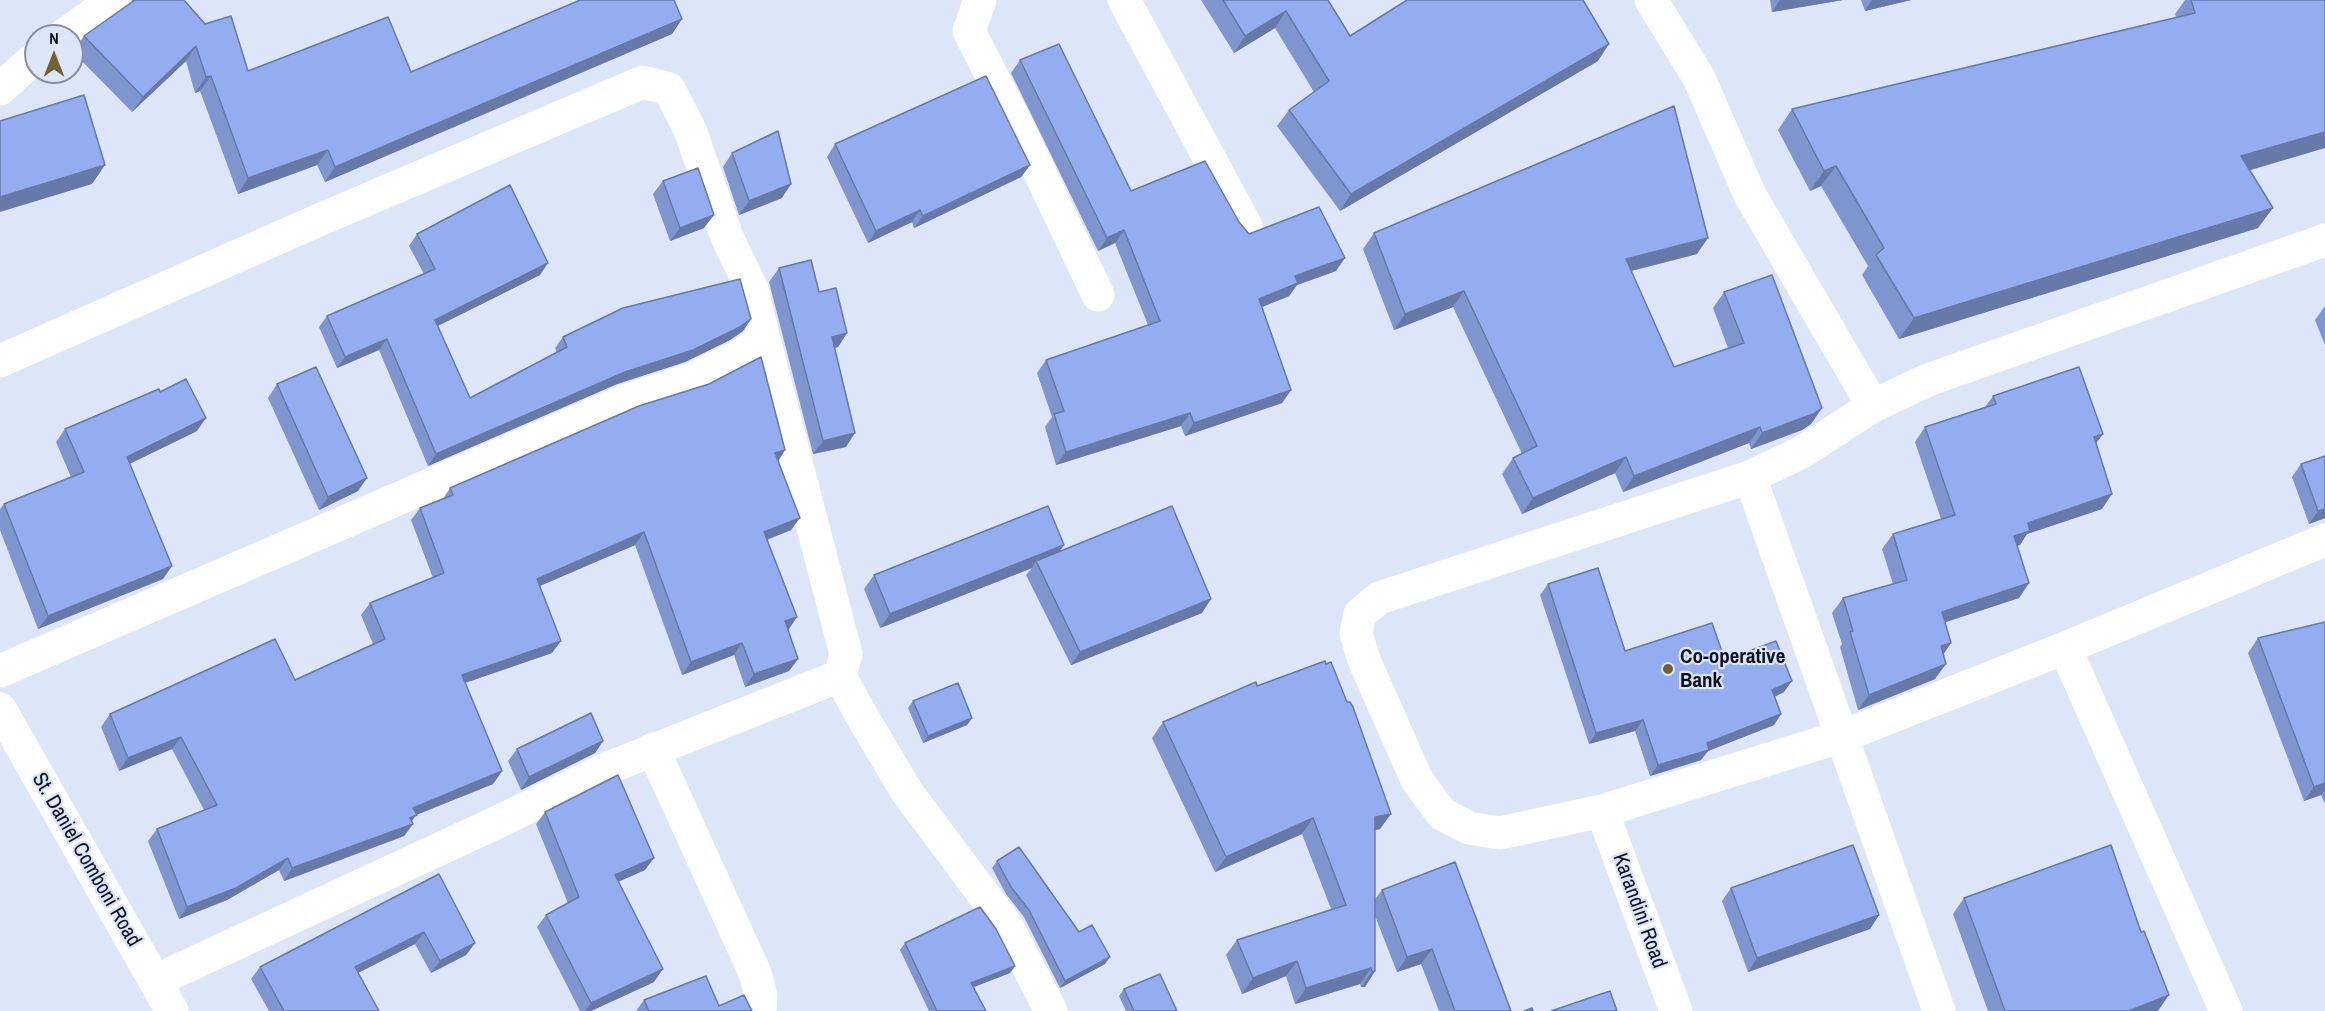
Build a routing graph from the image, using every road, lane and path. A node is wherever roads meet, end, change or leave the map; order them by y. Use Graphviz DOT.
graph roads {
  1 [pos="113,0"];
  2 [pos="980,0"];
  3 [pos="1124,0"];
  4 [pos="1651,0"];
  5 [pos="80,24"];
  6 [pos="24,68"];
  7 [pos="0,89"];
  8 [pos="1246,226"];
  9 [pos="2325,240"];
  10 [pos="1098,296"];
  11 [pos="764,339"];
  12 [pos="0,361"];
  13 [pos="1873,406"];
  14 [pos="1750,477"];
  15 [pos="2325,540"];
  16 [pos="2065,648"];
  17 [pos="0,671"];
  18 [pos="840,676"];
  19 [pos="0,709"];
  20 [pos="1843,736"];
  21 [pos="653,749"];
  22 [pos="1602,811"];
  23 [pos="155,981"];
  24 [pos="172,1011"];
  25 [pos="760,1011"];
  26 [pos="1051,1011"];
  27 [pos="1676,1011"];
  28 [pos="1939,1011"];
  29 [pos="2226,1011"];
  1 -- 5 [label="street"];
  2 -- 10 [label="street"];
  3 -- 8 [label="street"];
  4 -- 13 [label="street"];
  6 -- 7 [label="street"];
  9 -- 13 [label="street"];
  11 -- 12 [label="street"];
  11 -- 17 [label="street"];
  11 -- 18 [label="street"];
  13 -- 14 [label="street"];
  14 -- 20 [label="street"];
  14 -- 22 [label="street"];
  15 -- 16 [label="street"];
  16 -- 20 [label="street"];
  16 -- 29 [label="street"];
  18 -- 21 [label="street"];
  18 -- 26 [label="street"];
  19 -- 23 [label="street, St. Daniel Comboni Road"];
  20 -- 22 [label="street"];
  20 -- 28 [label="street"];
  21 -- 23 [label="street"];
  21 -- 25 [label="street"];
  22 -- 27 [label="street, Karandini Road"];
  23 -- 24 [label="street, St. Daniel Comboni Road"];
}
